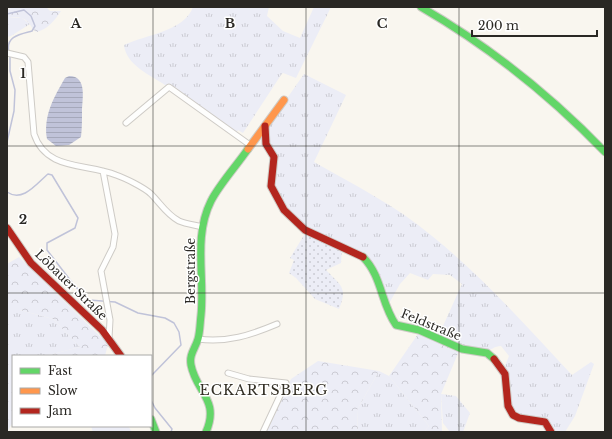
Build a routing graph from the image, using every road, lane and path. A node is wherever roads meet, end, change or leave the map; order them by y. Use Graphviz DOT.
graph roads {
  1 [pos="421,7"];
  2 [pos="7,53"];
  3 [pos="284,100"];
  4 [pos="126,123"];
  5 [pos="265,126"];
  6 [pos="252,142"];
  7 [pos="266,144"];
  8 [pos="605,152"];
  9 [pos="102,171"];
  10 [pos="203,227"];
  11 [pos="7,228"];
  12 [pos="277,324"];
  13 [pos="109,338"];
  14 [pos="198,339"];
  15 [pos="120,355"];
  16 [pos="228,373"];
  17 [pos="152,422"];
  18 [pos="156,432"];
  19 [pos="206,432"];
  20 [pos="262,432"];
  21 [pos="551,432"];
  1 -- 8 [label="main road"];
  2 -- 9 [label="street"];
  3 -- 5 [label="main road, Bergstraße"];
  4 -- 6 [label="street"];
  5 -- 6 [label="main road, Bergstraße"];
  5 -- 7 [label="main road, Feldstraße"];
  6 -- 7 [label="street"];
  6 -- 10 [label="main road, Bergstraße"];
  7 -- 21 [label="main road, Feldstraße"];
  9 -- 10 [label="street"];
  9 -- 13 [label="street"];
  10 -- 14 [label="main road, Bergstraße"];
  11 -- 13 [label="main road, Löbauer Straße"];
  12 -- 14 [label="street"];
  13 -- 15 [label="main road, Löbauer Straße"];
  14 -- 19 [label="main road, Bergstraße"];
  16 -- 20 [label="street"];
  17 -- 18 [label="main road"];
}
